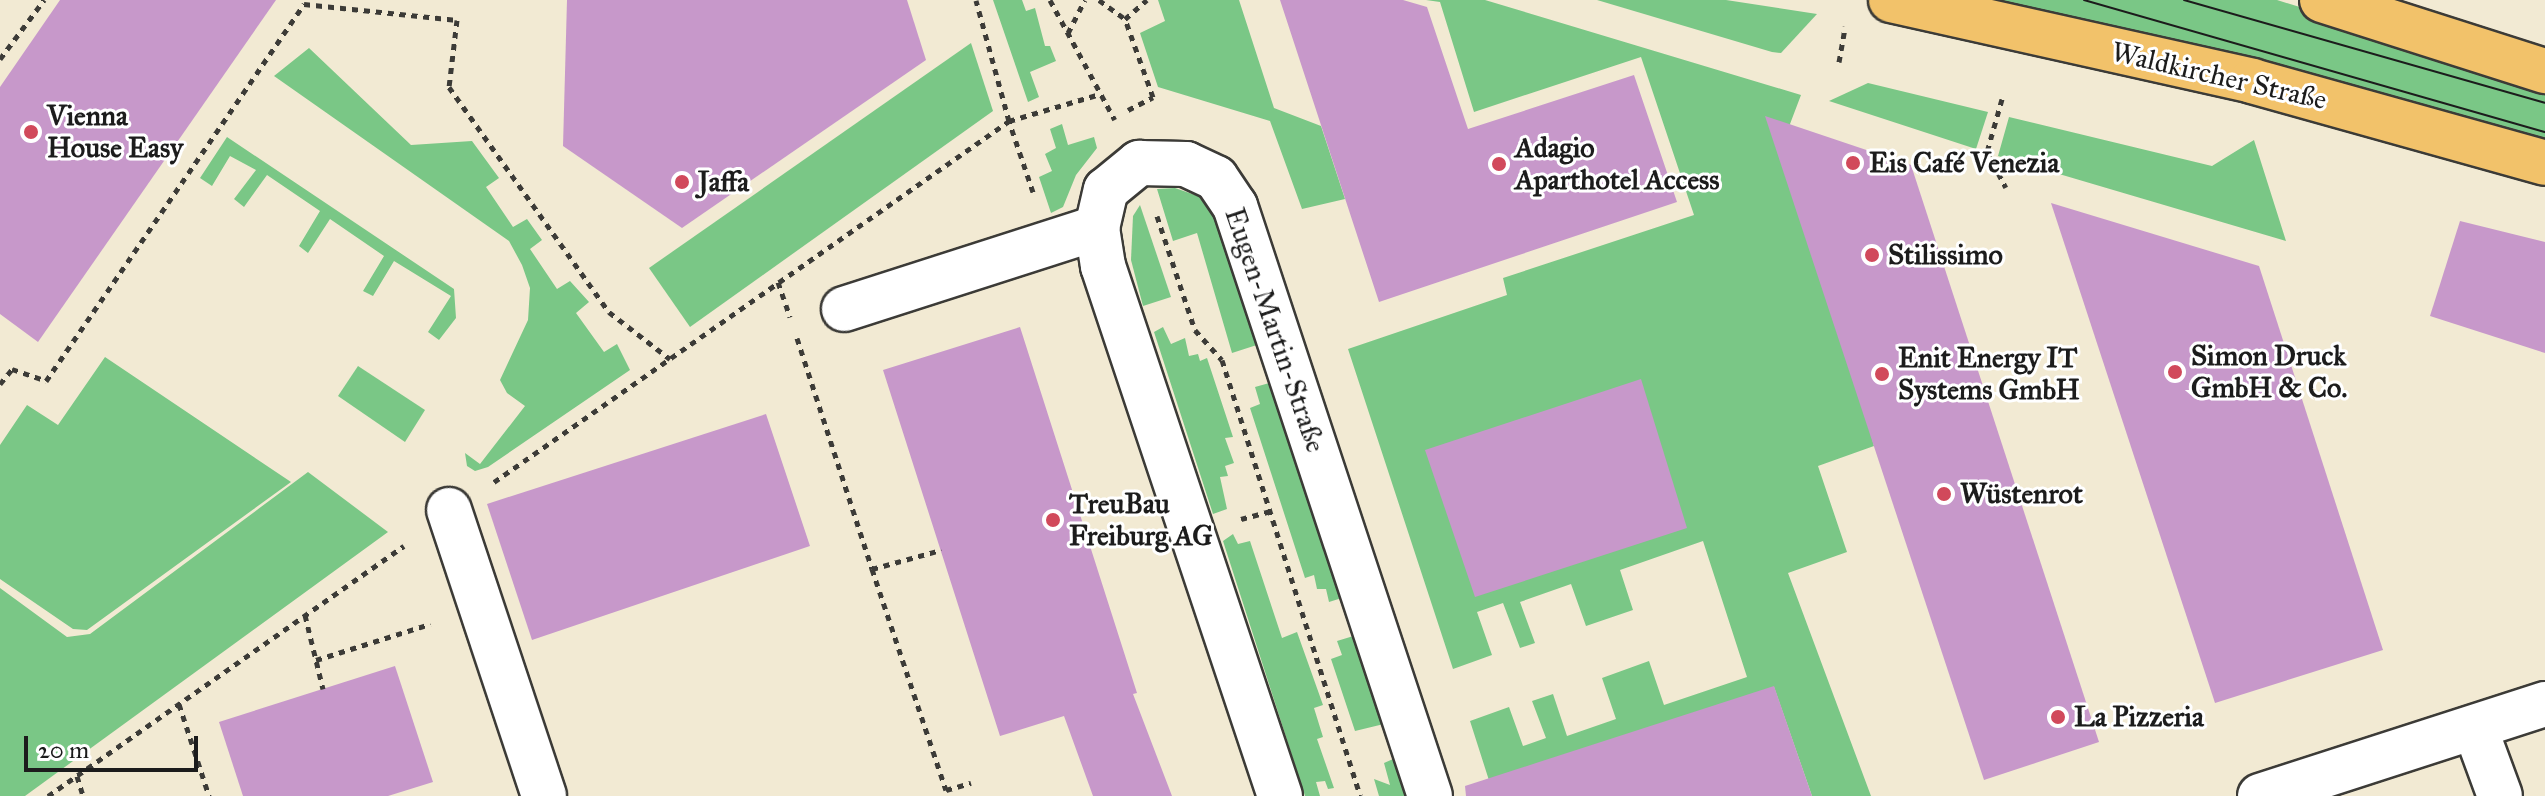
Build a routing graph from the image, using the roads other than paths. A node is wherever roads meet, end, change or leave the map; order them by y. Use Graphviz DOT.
graph roads {
  1 [pos="1891,0"];
  2 [pos="2322,0"];
  3 [pos="2545,71"];
  4 [pos="2545,163"];
  5 [pos="1097,228"];
  6 [pos="844,309"];
  7 [pos="450,511"];
  8 [pos="2545,704"];
  9 [pos="2475,728"];
  10 [pos="544,796"];
  11 [pos="1280,796"];
  12 [pos="1430,796"];
  13 [pos="2260,796"];
  14 [pos="2500,796"];
  1 -- 4 [label="main road, Waldkircher Straße"];
  2 -- 3 [label="main road"];
  5 -- 6 [label="street"];
  5 -- 11 [label="street, Eugen-Martin-Straße"];
  5 -- 12 [label="street, Eugen-Martin-Straße"];
  7 -- 10 [label="street"];
  8 -- 9 [label="street"];
  9 -- 13 [label="street"];
  9 -- 14 [label="street"];
}
